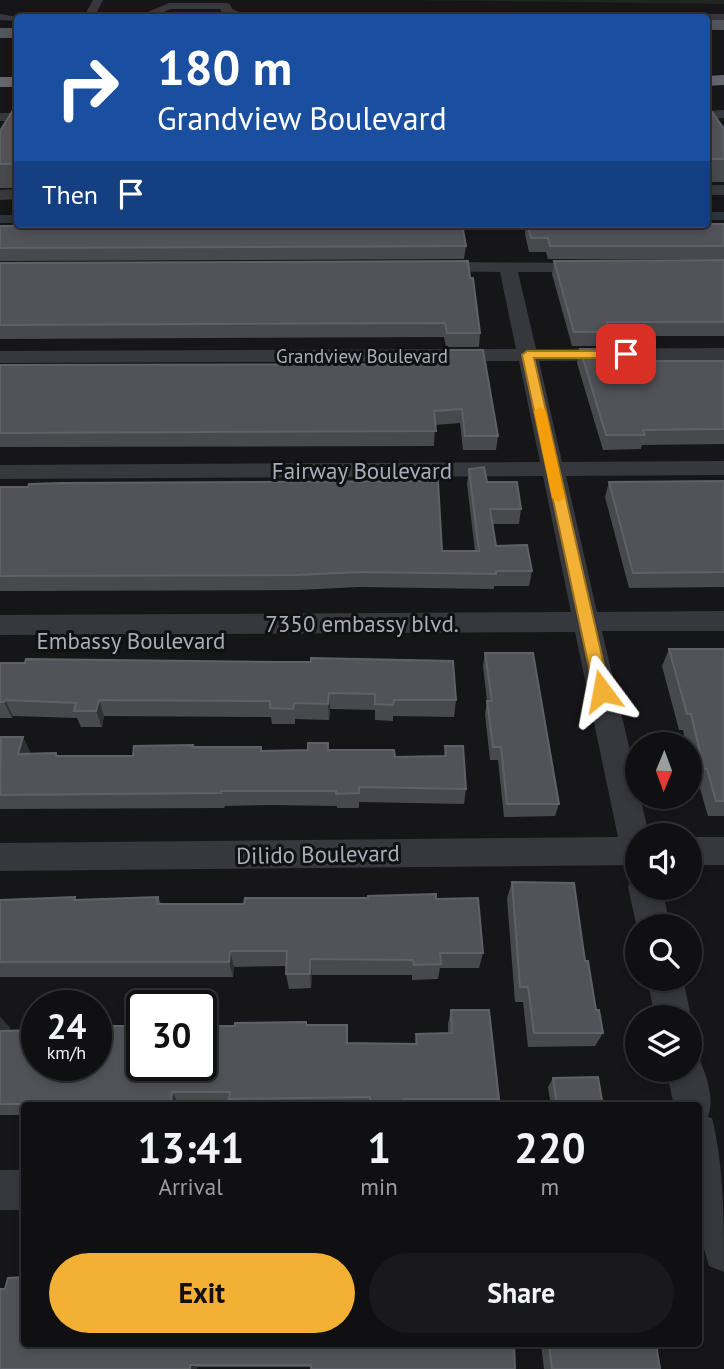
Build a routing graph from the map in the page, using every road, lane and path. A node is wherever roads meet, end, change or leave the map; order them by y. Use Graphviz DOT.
graph roads {
  1 [pos="149,14"];
  2 [pos="235,14"];
  3 [pos="715,115"];
  4 [pos="14,122"];
  5 [pos="724,132"];
  6 [pos="6,136"];
  7 [pos="508,267"];
  8 [pos="616,267"];
  9 [pos="412,268"];
  10 [pos="724,354"];
  11 [pos="527,355"];
  12 [pos="0,357"];
  13 [pos="724,468"];
  14 [pos="552,469"];
  15 [pos="0,472"];
  16 [pos="724,621"];
  17 [pos="0,625"];
  18 [pos="588,630"];
  19 [pos="724,637"];
  20 [pos="0,641"];
  21 [pos="631,823"];
  22 [pos="625,850"];
  23 [pos="702,851"];
  24 [pos="724,851"];
  25 [pos="0,857"];
  26 [pos="688,1082"];
  27 [pos="692,1102"];
  28 [pos="702,1148"];
  29 [pos="711,1185"];
  30 [pos="0,1190"];
  31 [pos="21,1190"];
  32 [pos="724,1251"];
  1 -- 2 [label="street"];
  3 -- 5 [label="street"];
  4 -- 6 [label="street"];
  7 -- 8 [label="street"];
  7 -- 9 [label="street"];
  7 -- 11 [label="street"];
  10 -- 11 [label="street, Grandview Boulevard"];
  11 -- 12 [label="street, Grandview Boulevard"];
  11 -- 14 [label="street"];
  13 -- 14 [label="street, Fairway Boulevard"];
  14 -- 15 [label="street, Fairway Boulevard"];
  14 -- 18 [label="street"];
  16 -- 18 [label="street, 7350 embassy blvd."];
  17 -- 18 [label="street, 7350 embassy blvd."];
  18 -- 19 [label="street, Embassy Boulevard"];
  18 -- 20 [label="street, Embassy Boulevard"];
  18 -- 21 [label="street"];
  22 -- 25 [label="street, Dilido Boulevard"];
  23 -- 24 [label="street"];
  26 -- 27 [label="street"];
  28 -- 29 [label="street"];
  29 -- 32 [label="street"];
  30 -- 31 [label="street"];
}
